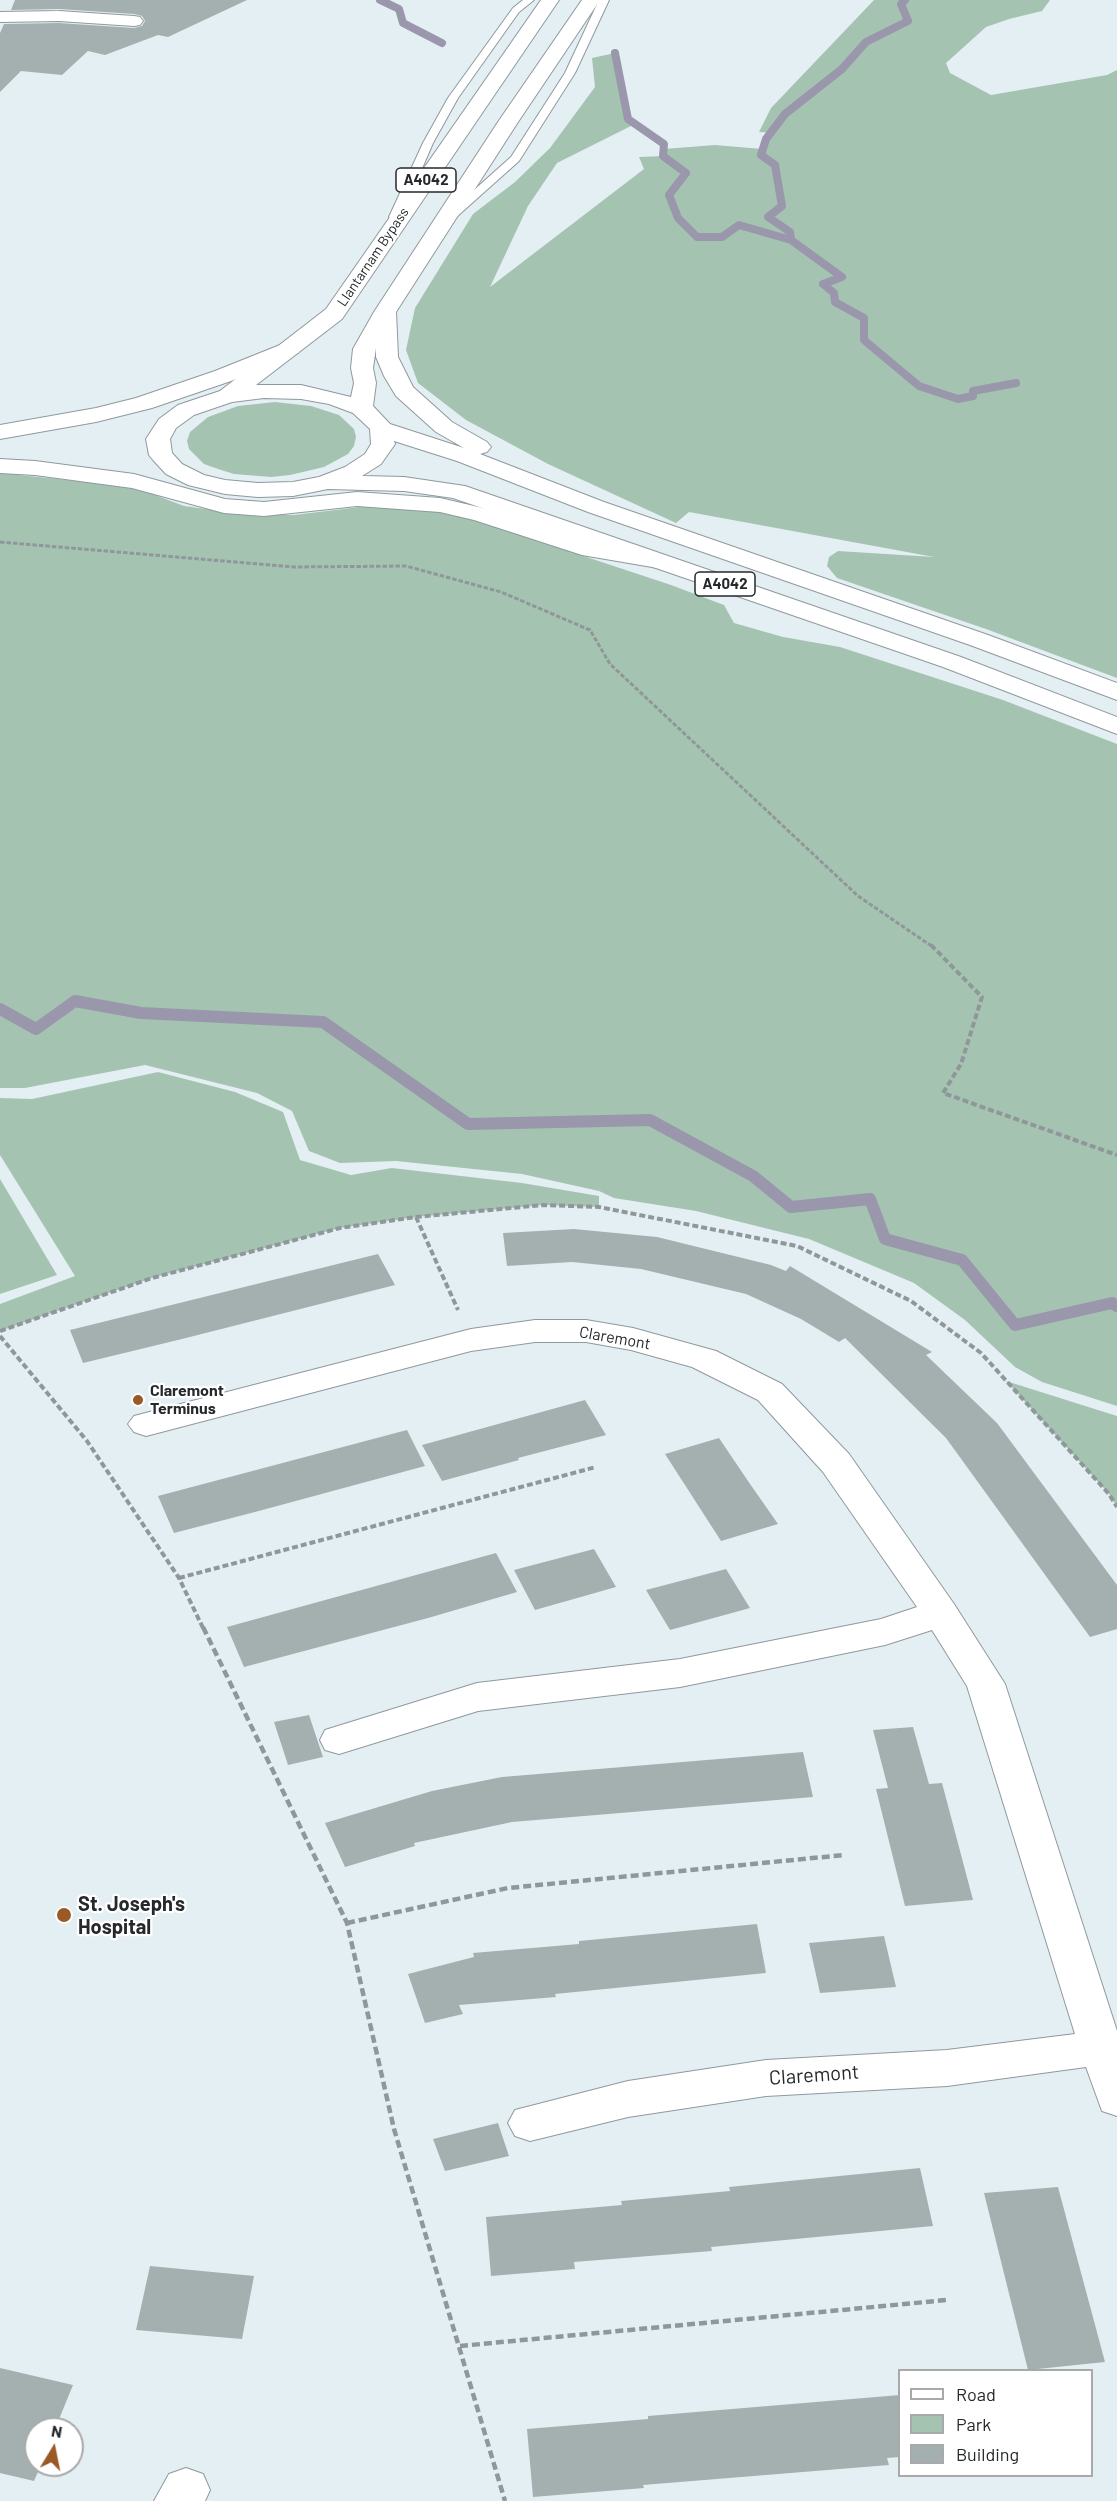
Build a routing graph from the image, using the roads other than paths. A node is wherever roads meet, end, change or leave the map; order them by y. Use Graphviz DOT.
graph roads {
  1 [pos="530,0"];
  2 [pos="549,0"];
  3 [pos="591,0"];
  4 [pos="604,0"];
  5 [pos="0,17"];
  6 [pos="134,21"];
  7 [pos="444,221"];
  8 [pos="387,235"];
  9 [pos="385,312"];
  10 [pos="290,348"];
  11 [pos="228,396"];
  12 [pos="361,408"];
  13 [pos="186,410"];
  14 [pos="382,429"];
  15 [pos="0,433"];
  16 [pos="0,459"];
  17 [pos="0,466"];
  18 [pos="174,469"];
  19 [pos="325,483"];
  20 [pos="550,489"];
  21 [pos="660,562"];
  22 [pos="1117,692"];
  23 [pos="1117,726"];
  24 [pos="146,1424"];
  25 [pos="941,1613"];
  26 [pos="339,1740"];
  27 [pos="1101,2048"];
  28 [pos="1117,2098"];
  29 [pos="530,2123"];
  1 -- 8 [label="lane"];
  2 -- 8 [label="main road, Llantarnam Bypass / A4042"];
  3 -- 7 [label="main road, A4042"];
  4 -- 7 [label="lane"];
  5 -- 6 [label="main road"];
  7 -- 9 [label="main road, A4042"];
  8 -- 10 [label="main road, Llantarnam Bypass / A4042"];
  9 -- 12 [label="main road, A4042"];
  9 -- 20 [label="main road, A4042"];
  10 -- 11 [label="main road, Llantarnam Bypass / A4042"];
  10 -- 15 [label="main road"];
  11 -- 12 [label="main road"];
  11 -- 13 [label="main road"];
  12 -- 14 [label="main road"];
  13 -- 15 [label="main road"];
  13 -- 18 [label="main road"];
  14 -- 19 [label="main road"];
  14 -- 20 [label="main road, A4042"];
  16 -- 18 [label="main road"];
  17 -- 21 [label="main road"];
  18 -- 19 [label="main road"];
  19 -- 21 [label="main road, A4042"];
  20 -- 22 [label="main road, A4042"];
  21 -- 23 [label="main road, A4042"];
  24 -- 25 [label="main road, Claremont"];
  25 -- 26 [label="main road"];
  25 -- 27 [label="main road, Claremont"];
  27 -- 28 [label="main road, Claremont"];
  27 -- 29 [label="main road, Claremont"];
}
